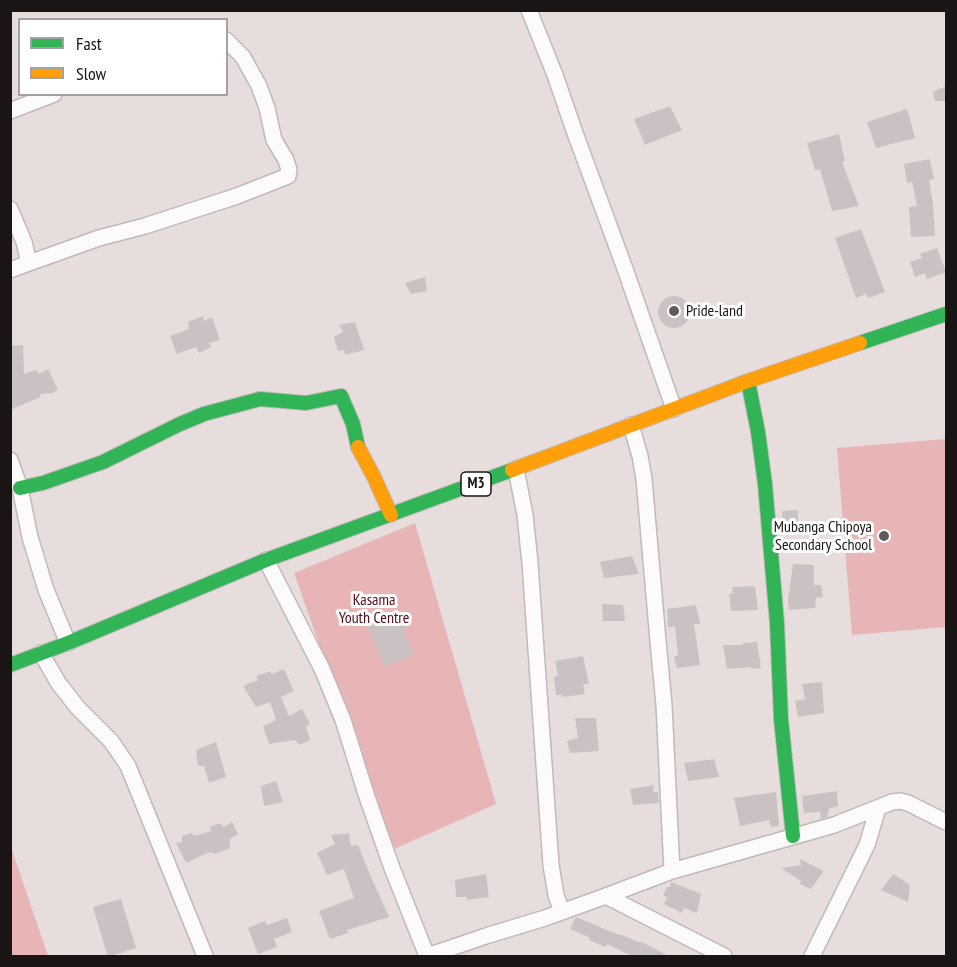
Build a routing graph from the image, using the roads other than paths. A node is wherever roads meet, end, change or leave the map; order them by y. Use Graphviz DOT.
graph roads {
  1 [pos="529,10"];
  2 [pos="228,42"];
  3 [pos="49,96"];
  4 [pos="10,111"];
  5 [pos="10,209"];
  6 [pos="29,263"];
  7 [pos="10,270"];
  8 [pos="946,314"];
  9 [pos="748,381"];
  10 [pos="674,409"];
  11 [pos="631,425"];
  12 [pos="10,460"];
  13 [pos="516,469"];
  14 [pos="20,488"];
  15 [pos="391,515"];
  16 [pos="266,561"];
  17 [pos="68,644"];
  18 [pos="41,653"];
  19 [pos="10,665"];
  20 [pos="878,808"];
  21 [pos="946,822"];
  22 [pos="793,836"];
  23 [pos="672,871"];
  24 [pos="606,896"];
  25 [pos="562,912"];
  26 [pos="205,957"];
  27 [pos="427,957"];
  28 [pos="724,957"];
  29 [pos="812,957"];
  1 -- 10 [label="street"];
  2 -- 6 [label="street"];
  3 -- 4 [label="street"];
  5 -- 6 [label="street"];
  6 -- 7 [label="street"];
  8 -- 9 [label="main road, M3"];
  9 -- 10 [label="main road, M3"];
  9 -- 22 [label="main road"];
  10 -- 11 [label="main road, M3"];
  11 -- 13 [label="main road, M3"];
  11 -- 23 [label="street"];
  12 -- 14 [label="street"];
  13 -- 15 [label="main road, M3"];
  13 -- 25 [label="street"];
  14 -- 15 [label="main road"];
  14 -- 17 [label="street"];
  15 -- 16 [label="main road, M3"];
  16 -- 17 [label="main road, M3"];
  16 -- 27 [label="street"];
  17 -- 18 [label="main road, M3"];
  18 -- 19 [label="main road, M3"];
  18 -- 26 [label="street"];
  20 -- 21 [label="street"];
  20 -- 22 [label="street"];
  20 -- 29 [label="street"];
  22 -- 23 [label="street"];
  23 -- 24 [label="street"];
  24 -- 25 [label="street"];
  24 -- 28 [label="street"];
  25 -- 27 [label="street"];
}
